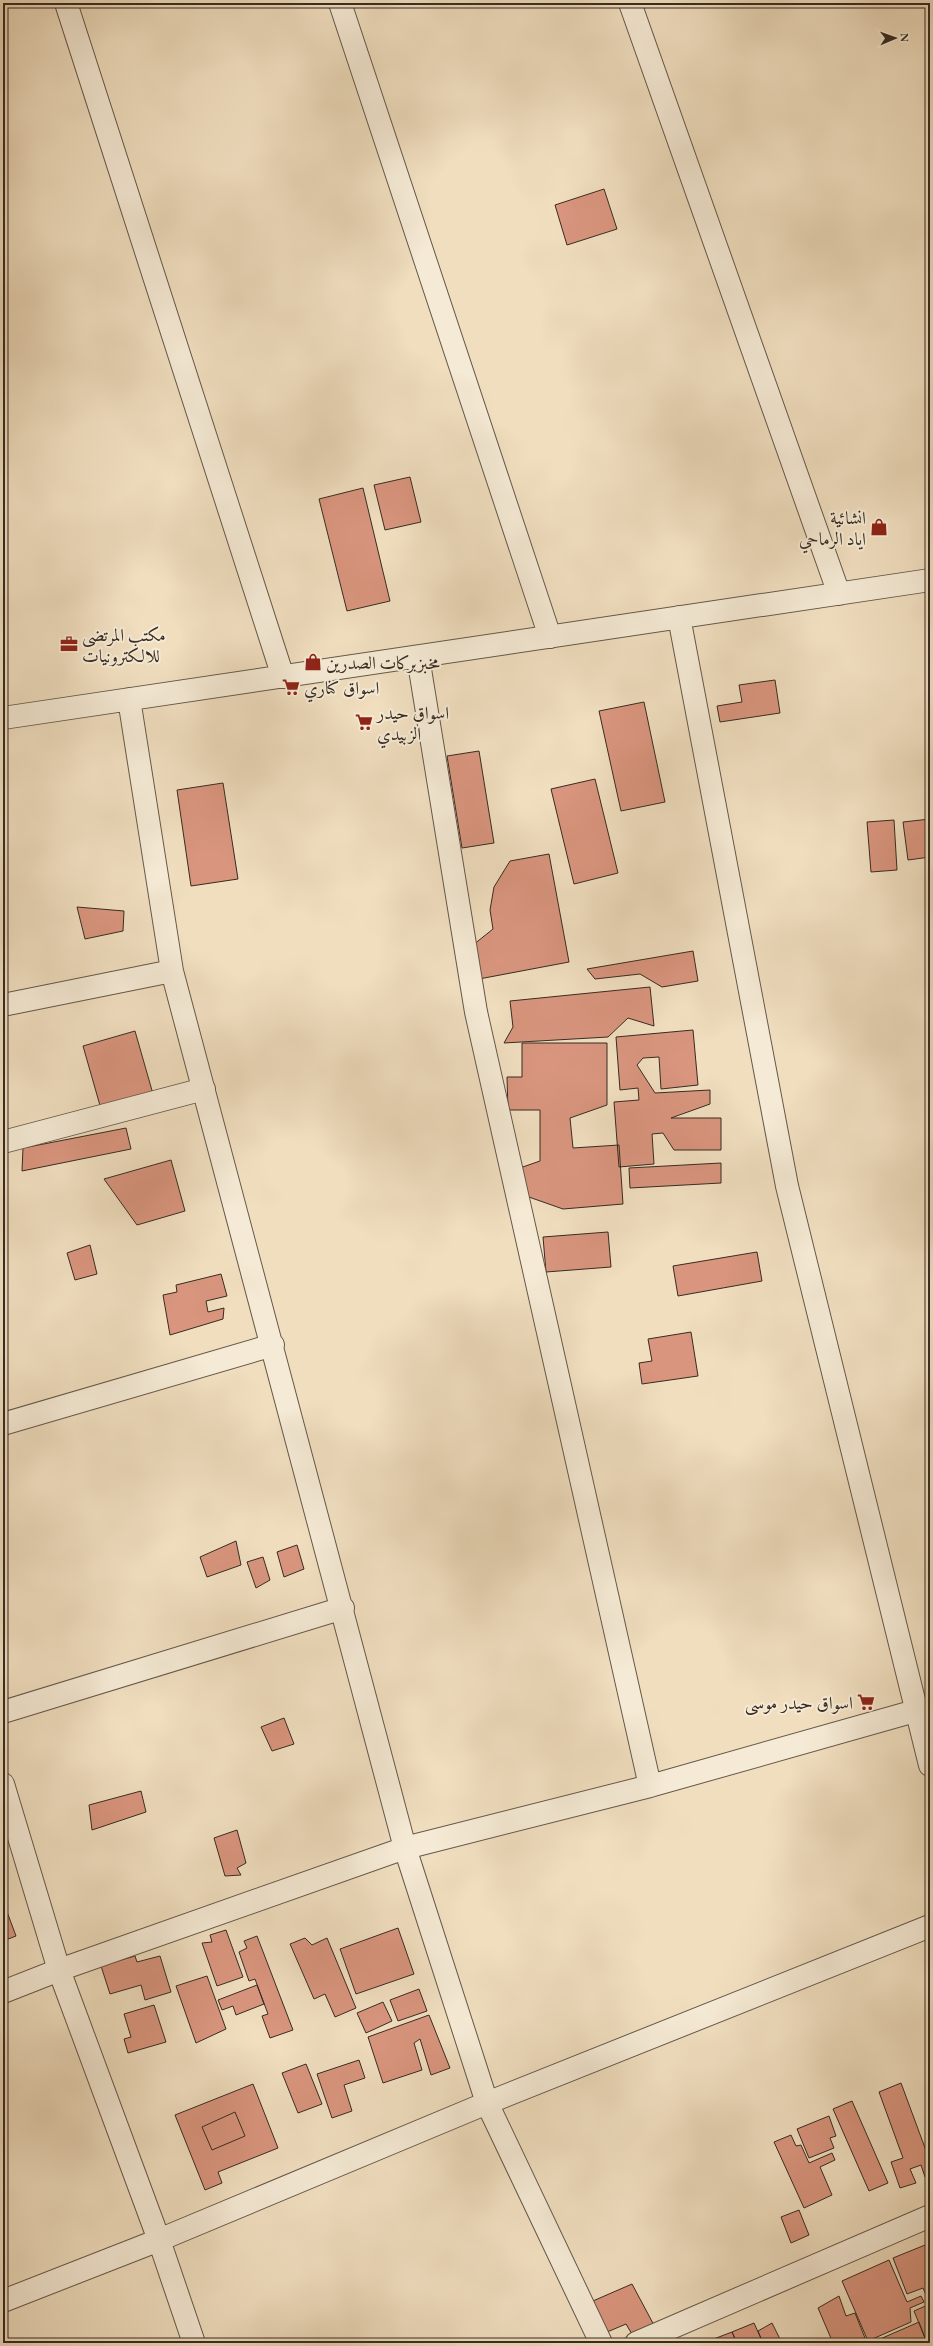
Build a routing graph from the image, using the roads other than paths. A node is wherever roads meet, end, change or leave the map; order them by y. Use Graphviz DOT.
graph roads {
  1 [pos="66,3"];
  2 [pos="340,3"];
  3 [pos="630,3"];
  4 [pos="930,580"];
  5 [pos="839,594"];
  6 [pos="679,618"];
  7 [pos="550,637"];
  8 [pos="418,657"];
  9 [pos="283,677"];
  10 [pos="129,699"];
  11 [pos="3,718"];
  12 [pos="172,971"];
  13 [pos="3,1005"];
  14 [pos="204,1089"];
  15 [pos="3,1142"];
  16 [pos="273,1345"];
  17 [pos="3,1424"];
  18 [pos="343,1608"];
  19 [pos="915,1711"];
  20 [pos="3,1712"];
  21 [pos="926,1734"];
  22 [pos="930,1765"];
  23 [pos="3,1784"];
  24 [pos="650,1786"];
  25 [pos="405,1848"];
  26 [pos="930,1926"];
  27 [pos="59,1970"];
  28 [pos="3,1992"];
  29 [pos="487,2103"];
  30 [pos="930,2216"];
  31 [pos="159,2240"];
  32 [pos="3,2301"];
  33 [pos="194,2343"];
  34 [pos="601,2343"];
  35 [pos="636,2343"];
  1 -- 9 [label="street"];
  2 -- 7 [label="street"];
  3 -- 5 [label="street"];
  4 -- 5 [label="street"];
  5 -- 6 [label="street"];
  6 -- 7 [label="street"];
  6 -- 19 [label="street"];
  7 -- 8 [label="street"];
  8 -- 9 [label="street"];
  8 -- 24 [label="street"];
  9 -- 10 [label="street"];
  10 -- 11 [label="street"];
  10 -- 12 [label="street"];
  12 -- 13 [label="street"];
  12 -- 14 [label="street"];
  14 -- 15 [label="street"];
  14 -- 16 [label="street"];
  16 -- 17 [label="street"];
  16 -- 18 [label="street"];
  18 -- 20 [label="street"];
  18 -- 25 [label="street"];
  19 -- 21 [label="street"];
  19 -- 24 [label="street"];
  21 -- 22 [label="street"];
  23 -- 27 [label="street"];
  24 -- 25 [label="street"];
  25 -- 27 [label="street"];
  25 -- 29 [label="street"];
  26 -- 29 [label="street"];
  27 -- 28 [label="street"];
  27 -- 31 [label="street"];
  29 -- 31 [label="street"];
  29 -- 34 [label="street"];
  30 -- 35 [label="street"];
  31 -- 32 [label="street"];
  31 -- 33 [label="street"];
}
